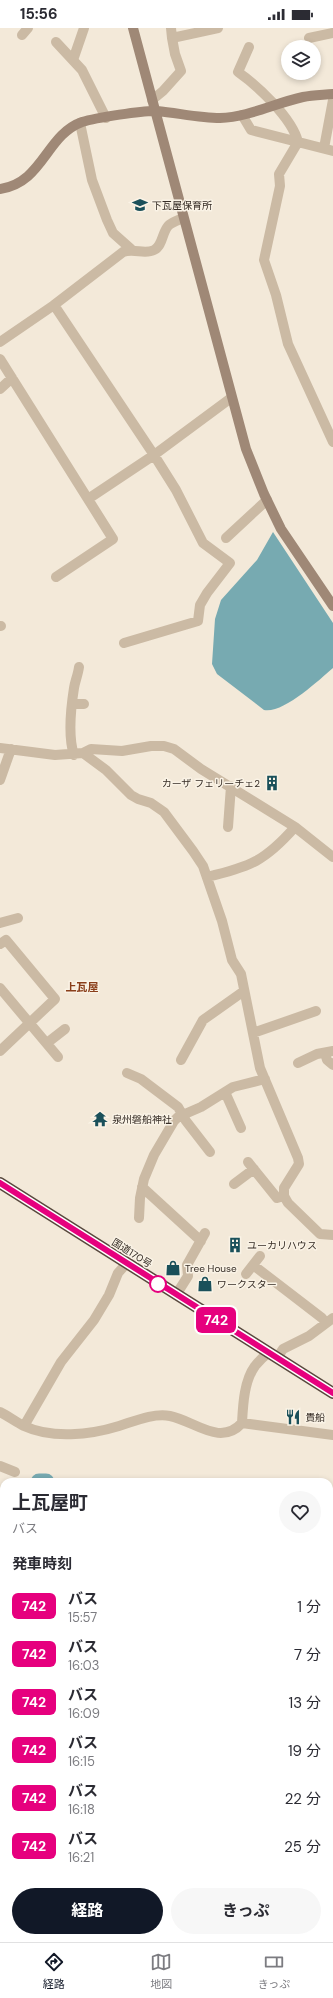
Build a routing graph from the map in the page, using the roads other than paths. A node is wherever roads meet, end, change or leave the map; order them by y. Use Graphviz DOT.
graph roads {
  1 [pos="84,28"];
  2 [pos="134,28"];
  3 [pos="218,28"];
  4 [pos="328,28"];
  5 [pos="333,32"];
  6 [pos="172,33"];
  7 [pos="309,38"];
  8 [pos="56,42"];
  9 [pos="249,47"];
  10 [pos="73,60"];
  11 [pos="333,94"];
  12 [pos="152,100"];
  13 [pos="333,100"];
  14 [pos="274,106"];
  15 [pos="155,111"];
  16 [pos="242,115"];
  17 [pos="106,118"];
  18 [pos="80,123"];
  19 [pos="298,142"];
  20 [pos="328,150"];
  21 [pos="0,189"];
  22 [pos="183,218"];
  23 [pos="131,249"];
  24 [pos="54,305"];
  25 [pos="0,342"];
  26 [pos="0,359"];
  27 [pos="12,378"];
  28 [pos="0,389"];
  29 [pos="231,398"];
  30 [pos="333,442"];
  31 [pos="154,455"];
  32 [pos="88,499"];
  33 [pos="267,500"];
  34 [pos="226,538"];
  35 [pos="56,577"];
  36 [pos="333,606"];
  37 [pos="124,643"];
  38 [pos="79,666"];
  39 [pos="73,704"];
  40 [pos="84,704"];
  41 [pos="0,748"];
  42 [pos="11,749"];
  43 [pos="78,754"];
  44 [pos="0,780"];
  45 [pos="231,786"];
  46 [pos="228,827"];
  47 [pos="295,827"];
  48 [pos="333,857"];
  49 [pos="207,877"];
  50 [pos="18,918"];
  51 [pos="0,924"];
  52 [pos="0,944"];
  53 [pos="0,988"];
  54 [pos="244,991"];
  55 [pos="316,1011"];
  56 [pos="30,1022"];
  57 [pos="65,1029"];
  58 [pos="253,1033"];
  59 [pos="47,1043"];
  60 [pos="0,1051"];
  61 [pos="329,1052"];
  62 [pos="58,1057"];
  63 [pos="181,1060"];
  64 [pos="298,1063"];
  65 [pos="333,1065"];
  66 [pos="127,1073"];
  67 [pos="265,1079"];
  68 [pos="224,1092"];
  69 [pos="182,1114"];
  70 [pos="241,1128"];
  71 [pos="210,1152"];
  72 [pos="0,1183"];
  73 [pos="234,1184"];
  74 [pos="142,1187"];
  75 [pos="284,1196"];
  76 [pos="139,1218"];
  77 [pos="333,1235"];
  78 [pos="260,1256"];
  79 [pos="126,1264"];
  80 [pos="253,1265"];
  81 [pos="246,1274"];
  82 [pos="176,1295"];
  83 [pos="330,1321"];
  84 [pos="273,1355"];
  85 [pos="333,1393"];
  86 [pos="0,1412"];
  87 [pos="242,1423"];
  88 [pos="24,1426"];
  89 [pos="333,1435"];
  90 [pos="0,1466"];
  91 [pos="15,1472"];
  1 -- 10 [label="street"];
  2 -- 12 [label="street"];
  3 -- 6 [label="street"];
  4 -- 5 [label="street"];
  5 -- 7 [label="street"];
  6 -- 12 [label="street"];
  8 -- 10 [label="street"];
  9 -- 14 [label="street"];
  10 -- 17 [label="street"];
  11 -- 14 [label="street"];
  12 -- 15 [label="street"];
  13 -- 20 [label="street"];
  14 -- 16 [label="street"];
  14 -- 19 [label="street"];
  15 -- 16 [label="street"];
  15 -- 17 [label="street"];
  15 -- 22 [label="street"];
  16 -- 19 [label="street"];
  17 -- 18 [label="street"];
  18 -- 21 [label="street"];
  18 -- 23 [label="street"];
  19 -- 20 [label="street"];
  19 -- 30 [label="street"];
  22 -- 23 [label="street"];
  22 -- 29 [label="street"];
  23 -- 24 [label="street"];
  24 -- 25 [label="street"];
  24 -- 31 [label="street"];
  26 -- 27 [label="street"];
  27 -- 28 [label="street"];
  27 -- 32 [label="street"];
  29 -- 31 [label="street"];
  29 -- 33 [label="street"];
  31 -- 32 [label="street"];
  31 -- 37 [label="street"];
  32 -- 35 [label="street"];
  33 -- 34 [label="street"];
  33 -- 36 [label="street"];
  38 -- 39 [label="street"];
  39 -- 40 [label="street"];
  39 -- 43 [label="street"];
  41 -- 42 [label="street"];
  42 -- 43 [label="street"];
  42 -- 44 [label="street"];
  43 -- 45 [label="street"];
  43 -- 49 [label="street"];
  45 -- 46 [label="street"];
  45 -- 47 [label="street"];
  47 -- 48 [label="street"];
  47 -- 49 [label="street"];
  49 -- 54 [label="street"];
  50 -- 51 [label="street"];
  52 -- 56 [label="street"];
  53 -- 56 [label="street"];
  54 -- 58 [label="street"];
  54 -- 63 [label="street"];
  55 -- 58 [label="street"];
  56 -- 59 [label="street"];
  56 -- 60 [label="street"];
  57 -- 59 [label="street"];
  58 -- 67 [label="street"];
  59 -- 62 [label="street"];
  61 -- 64 [label="street"];
  61 -- 65 [label="street"];
  66 -- 69 [label="street"];
  67 -- 68 [label="street"];
  67 -- 75 [label="street"];
  68 -- 69 [label="street"];
  68 -- 70 [label="street"];
  69 -- 71 [label="street"];
  69 -- 74 [label="street"];
  72 -- 79 [label="highway, 国道170号"];
  73 -- 75 [label="street"];
  74 -- 76 [label="street"];
  74 -- 82 [label="street"];
  75 -- 77 [label="street"];
  78 -- 80 [label="street"];
  79 -- 82 [label="highway, 国道170号"];
  79 -- 88 [label="street"];
  80 -- 81 [label="street"];
  80 -- 83 [label="street"];
  82 -- 84 [label="highway, 国道170号"];
  83 -- 84 [label="street"];
  84 -- 85 [label="highway, 国道170号"];
  84 -- 87 [label="street"];
  86 -- 88 [label="street"];
  87 -- 88 [label="street"];
  87 -- 89 [label="street"];
  90 -- 91 [label="street"];
}
